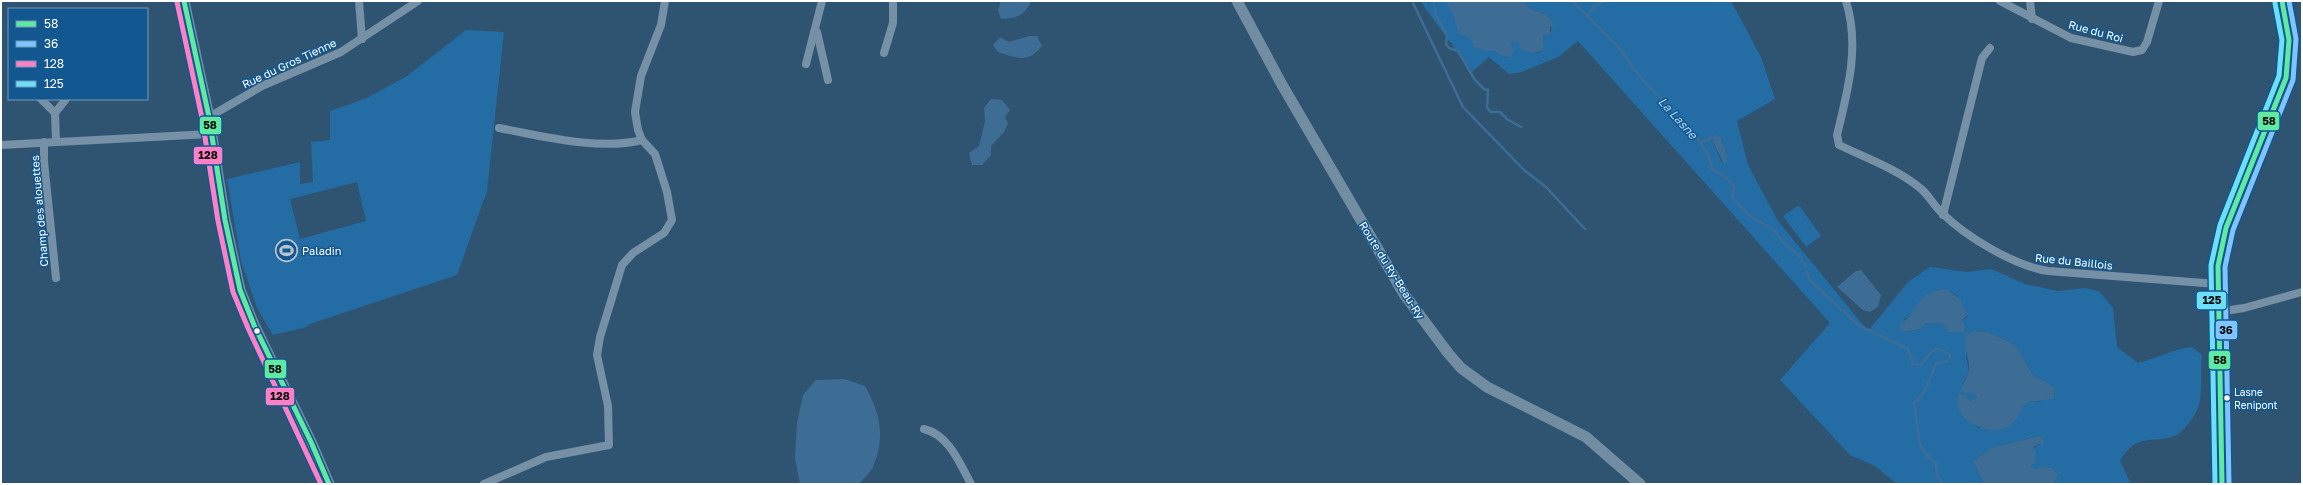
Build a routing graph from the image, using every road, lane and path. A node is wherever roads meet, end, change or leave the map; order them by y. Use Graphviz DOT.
graph roads {
  1 [pos="184,1"];
  2 [pos="359,1"];
  3 [pos="418,1"];
  4 [pos="665,1"];
  5 [pos="822,1"];
  6 [pos="893,1"];
  7 [pos="1236,1"];
  8 [pos="1846,1"];
  9 [pos="2000,1"];
  10 [pos="2030,1"];
  11 [pos="2159,1"];
  12 [pos="2282,1"];
  13 [pos="2032,19"];
  14 [pos="816,27"];
  15 [pos="362,39"];
  16 [pos="1990,48"];
  17 [pos="884,53"];
  18 [pos="806,64"];
  19 [pos="828,80"];
  20 [pos="42,100"];
  21 [pos="65,100"];
  22 [pos="55,113"];
  23 [pos="209,117"];
  24 [pos="499,128"];
  25 [pos="210,134"];
  26 [pos="642,140"];
  27 [pos="44,142"];
  28 [pos="56,142"];
  29 [pos="1,145"];
  30 [pos="1944,215"];
  31 [pos="56,278"];
  32 [pos="2218,284"];
  33 [pos="2302,292"];
  34 [pos="2218,312"];
  35 [pos="924,429"];
  36 [pos="329,484"];
  37 [pos="484,484"];
  38 [pos="971,484"];
  39 [pos="1640,484"];
  40 [pos="2222,484"];
  1 -- 23 [label="street"];
  2 -- 15 [label="street"];
  3 -- 15 [label="street, Rue du Gros Tienne"];
  4 -- 26 [label="street"];
  5 -- 14 [label="street"];
  6 -- 17 [label="street"];
  7 -- 39 [label="street, Route du Ry-Beau-Ry"];
  8 -- 30 [label="street, Rue du Baillois"];
  9 -- 13 [label="street, Rue du Roi"];
  10 -- 13 [label="street"];
  11 -- 13 [label="street, Rue du Roi"];
  12 -- 32 [label="street"];
  14 -- 18 [label="street"];
  14 -- 19 [label="street"];
  15 -- 23 [label="street, Rue du Gros Tienne"];
  16 -- 30 [label="street"];
  20 -- 22 [label="street"];
  21 -- 22 [label="street"];
  22 -- 28 [label="street"];
  23 -- 25 [label="street"];
  24 -- 26 [label="street"];
  25 -- 28 [label="street"];
  25 -- 36 [label="street"];
  26 -- 37 [label="street"];
  27 -- 28 [label="street"];
  27 -- 29 [label="street"];
  27 -- 31 [label="street, Champ des alouettes"];
  30 -- 32 [label="street, Rue du Baillois"];
  32 -- 34 [label="street"];
  33 -- 34 [label="street"];
  34 -- 40 [label="street"];
  35 -- 38 [label="street"];
}
